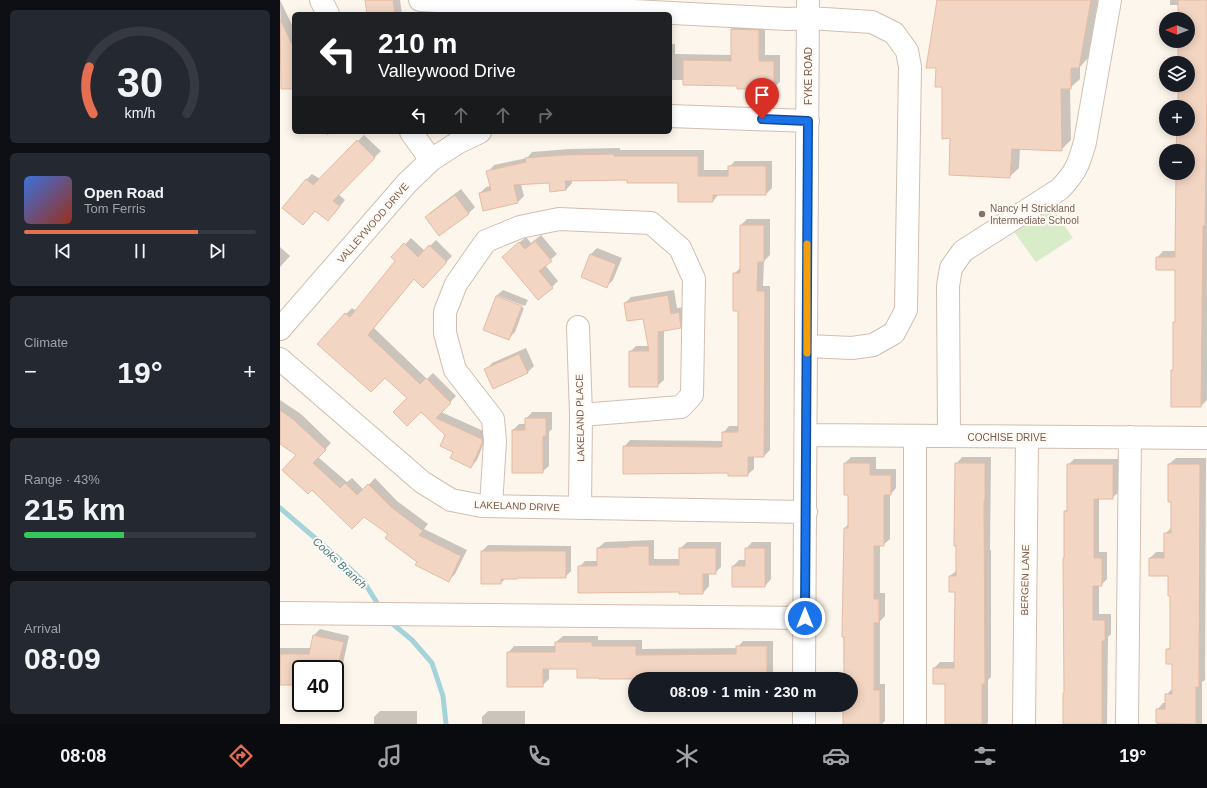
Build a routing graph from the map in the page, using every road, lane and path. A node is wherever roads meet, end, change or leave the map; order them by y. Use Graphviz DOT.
graph roads {
  1 [pos="321,0"];
  2 [pos="414,0"];
  3 [pos="420,0"];
  4 [pos="1110,0"];
  5 [pos="808,9"];
  6 [pos="327,12"];
  7 [pos="411,12"];
  8 [pos="652,12"];
  9 [pos="672,13"];
  10 [pos="672,116"];
  11 [pos="808,121"];
  12 [pos="412,134"];
  13 [pos="476,134"];
  14 [pos="431,160"];
  15 [pos="578,327"];
  16 [pos="280,329"];
  17 [pos="807,346"];
  18 [pos="280,359"];
  19 [pos="581,415"];
  20 [pos="806,435"];
  21 [pos="915,436"];
  22 [pos="949,436"];
  23 [pos="1027,437"];
  24 [pos="1130,437"];
  25 [pos="1207,438"];
  26 [pos="491,506"];
  27 [pos="580,508"];
  28 [pos="806,512"];
  29 [pos="280,613"];
  30 [pos="805,618"];
  31 [pos="804,672"];
  32 [pos="804,712"];
  33 [pos="804,724"];
  34 [pos="915,724"];
  35 [pos="1024,724"];
  36 [pos="1127,724"];
  1 -- 6 [label="street"];
  2 -- 7 [label="street"];
  3 -- 8 [label="street"];
  4 -- 22 [label="street"];
  5 -- 9 [label="street"];
  5 -- 11 [label="street, FYKE ROAD"];
  5 -- 17 [label="street"];
  10 -- 11 [label="street"];
  11 -- 17 [label="street, FYKE ROAD"];
  12 -- 14 [label="street"];
  13 -- 14 [label="street, VALLEYWOOD DRIVE"];
  14 -- 16 [label="street, VALLEYWOOD DRIVE"];
  15 -- 19 [label="street, LAKELAND PLACE"];
  17 -- 20 [label="street, FYKE ROAD"];
  18 -- 26 [label="street, LAKELAND DRIVE"];
  19 -- 26 [label="street"];
  19 -- 27 [label="street, LAKELAND PLACE"];
  20 -- 21 [label="street, COCHISE DRIVE"];
  20 -- 28 [label="street, FYKE ROAD"];
  21 -- 22 [label="street, COCHISE DRIVE"];
  21 -- 34 [label="street"];
  22 -- 23 [label="street, COCHISE DRIVE"];
  23 -- 24 [label="street, COCHISE DRIVE"];
  23 -- 35 [label="street, BERGEN LANE"];
  24 -- 25 [label="street, COCHISE DRIVE"];
  24 -- 36 [label="street"];
  26 -- 27 [label="street, LAKELAND DRIVE"];
  27 -- 28 [label="street, LAKELAND DRIVE"];
  28 -- 30 [label="street, FYKE ROAD"];
  29 -- 30 [label="street"];
  30 -- 31 [label="street, FYKE ROAD"];
  32 -- 33 [label="street"];
}
